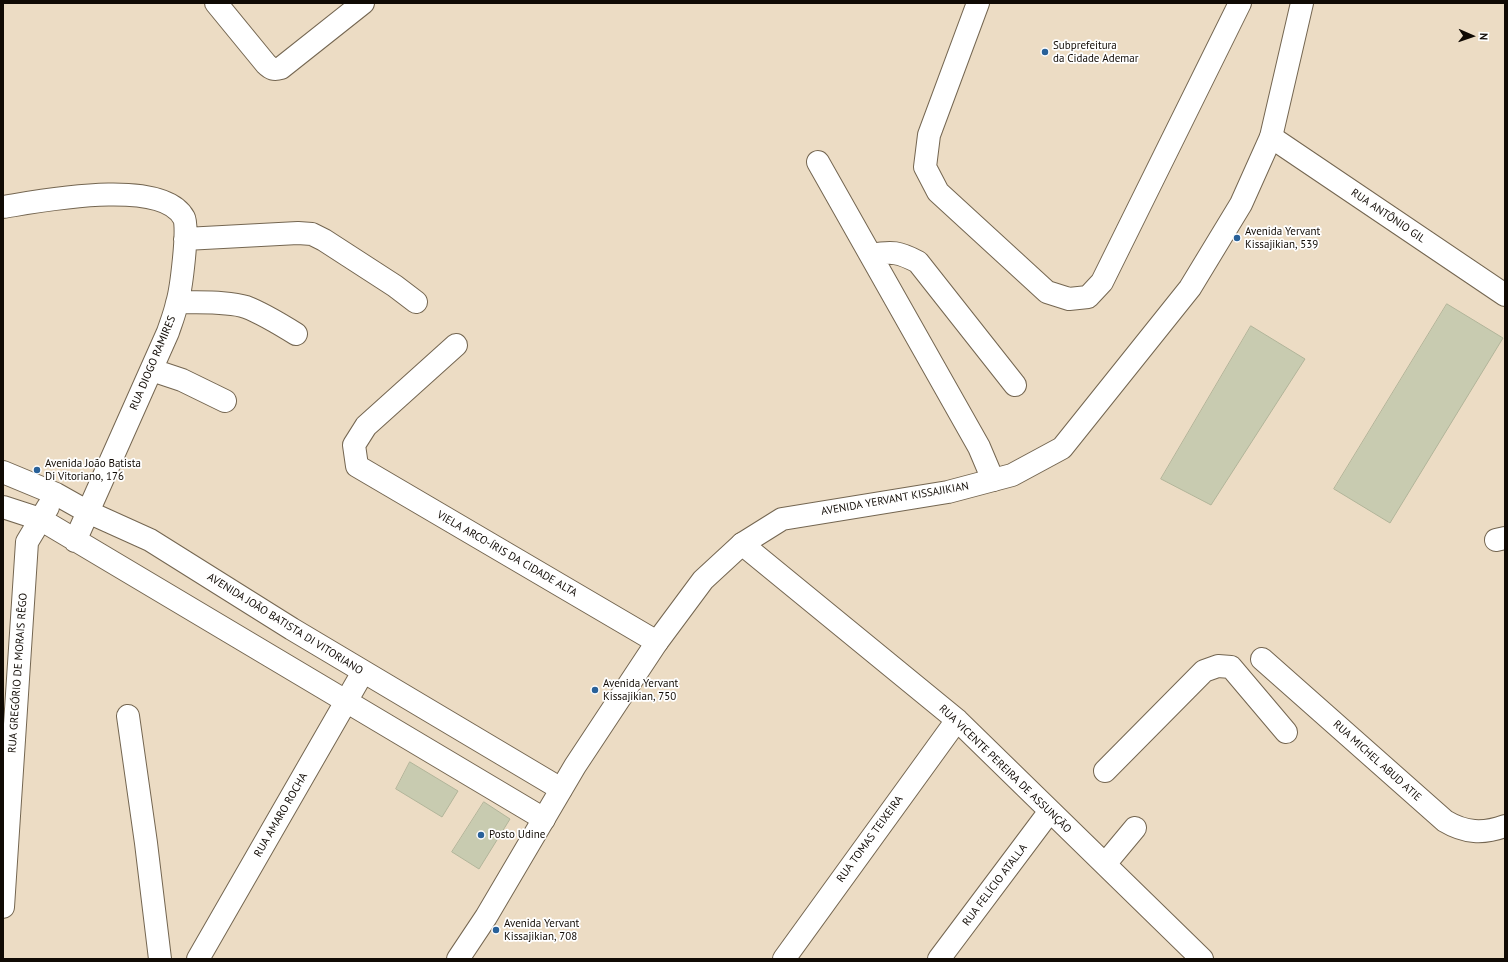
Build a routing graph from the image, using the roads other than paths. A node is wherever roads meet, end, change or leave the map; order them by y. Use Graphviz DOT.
graph roads {
  1 [pos="216,3"];
  2 [pos="363,3"];
  3 [pos="978,3"];
  4 [pos="1240,3"];
  5 [pos="1302,3"];
  6 [pos="1271,137"];
  7 [pos="818,162"];
  8 [pos="3,207"];
  9 [pos="185,229"];
  10 [pos="871,255"];
  11 [pos="1505,295"];
  12 [pos="178,302"];
  13 [pos="416,302"];
  14 [pos="296,334"];
  15 [pos="456,345"];
  16 [pos="152,370"];
  17 [pos="1015,385"];
  18 [pos="225,401"];
  19 [pos="3,472"];
  20 [pos="993,480"];
  21 [pos="56,494"];
  22 [pos="3,507"];
  23 [pos="88,512"];
  24 [pos="40,520"];
  25 [pos="75,540"];
  26 [pos="742,544"];
  27 [pos="657,642"];
  28 [pos="1262,659"];
  29 [pos="364,672"];
  30 [pos="345,702"];
  31 [pos="128,716"];
  32 [pos="957,720"];
  33 [pos="1286,732"];
  34 [pos="1105,771"];
  35 [pos="561,789"];
  36 [pos="1050,811"];
  37 [pos="544,819"];
  38 [pos="1505,826"];
  39 [pos="1135,828"];
  40 [pos="1105,864"];
  41 [pos="3,908"];
  42 [pos="160,959"];
  43 [pos="198,959"];
  44 [pos="458,959"];
  45 [pos="784,959"];
  46 [pos="939,959"];
  47 [pos="1202,959"];
  1 -- 2 [label="street"];
  3 -- 4 [label="street"];
  5 -- 6 [label="street, AVENIDA YERVANT KISSAJIKIAN"];
  6 -- 11 [label="street, RUA ANTÔNIO GIL"];
  6 -- 20 [label="street, AVENIDA YERVANT KISSAJIKIAN"];
  7 -- 10 [label="street"];
  8 -- 9 [label="street"];
  9 -- 12 [label="street, RUA DIOGO RAMIRES"];
  9 -- 13 [label="street"];
  10 -- 17 [label="street"];
  10 -- 20 [label="street"];
  12 -- 14 [label="street"];
  12 -- 16 [label="street, RUA DIOGO RAMIRES"];
  15 -- 27 [label="street, VIELA ARCO-ÍRIS DA CIDADE ALTA"];
  16 -- 18 [label="street"];
  16 -- 23 [label="street, RUA DIOGO RAMIRES"];
  19 -- 21 [label="street, AVENIDA JOÃO BATISTA DI VITORIANO"];
  20 -- 26 [label="street, AVENIDA YERVANT KISSAJIKIAN"];
  21 -- 23 [label="street, AVENIDA JOÃO BATISTA DI VITORIANO"];
  21 -- 24 [label="street, RUA GREGÓRIO DE MORAIS RÊGO"];
  22 -- 24 [label="street"];
  23 -- 25 [label="street, RUA DIOGO RAMIRES"];
  23 -- 29 [label="street, AVENIDA JOÃO BATISTA DI VITORIANO"];
  24 -- 25 [label="street"];
  24 -- 41 [label="street, RUA GREGÓRIO DE MORAIS RÊGO"];
  25 -- 30 [label="street"];
  26 -- 27 [label="street, AVENIDA YERVANT KISSAJIKIAN"];
  26 -- 32 [label="street, RUA VICENTE PEREIRA DE ASSUNÇÃO"];
  27 -- 35 [label="street, AVENIDA YERVANT KISSAJIKIAN"];
  28 -- 38 [label="street, RUA MICHEL ABUD ATIE"];
  29 -- 30 [label="street, RUA AMARO ROCHA"];
  29 -- 35 [label="street, AVENIDA JOÃO BATISTA DI VITORIANO"];
  30 -- 37 [label="street"];
  30 -- 43 [label="street, RUA AMARO ROCHA"];
  31 -- 42 [label="street"];
  32 -- 36 [label="street, RUA VICENTE PEREIRA DE ASSUNÇÃO"];
  32 -- 45 [label="street, RUA TOMAS TEIXEIRA"];
  33 -- 34 [label="street"];
  35 -- 37 [label="street, AVENIDA YERVANT KISSAJIKIAN"];
  36 -- 40 [label="street, RUA VICENTE PEREIRA DE ASSUNÇÃO"];
  36 -- 46 [label="street, RUA FELÍCIO ATALLA"];
  37 -- 44 [label="street, AVENIDA YERVANT KISSAJIKIAN"];
  39 -- 40 [label="street"];
  40 -- 47 [label="street, RUA VICENTE PEREIRA DE ASSUNÇÃO"];
}
